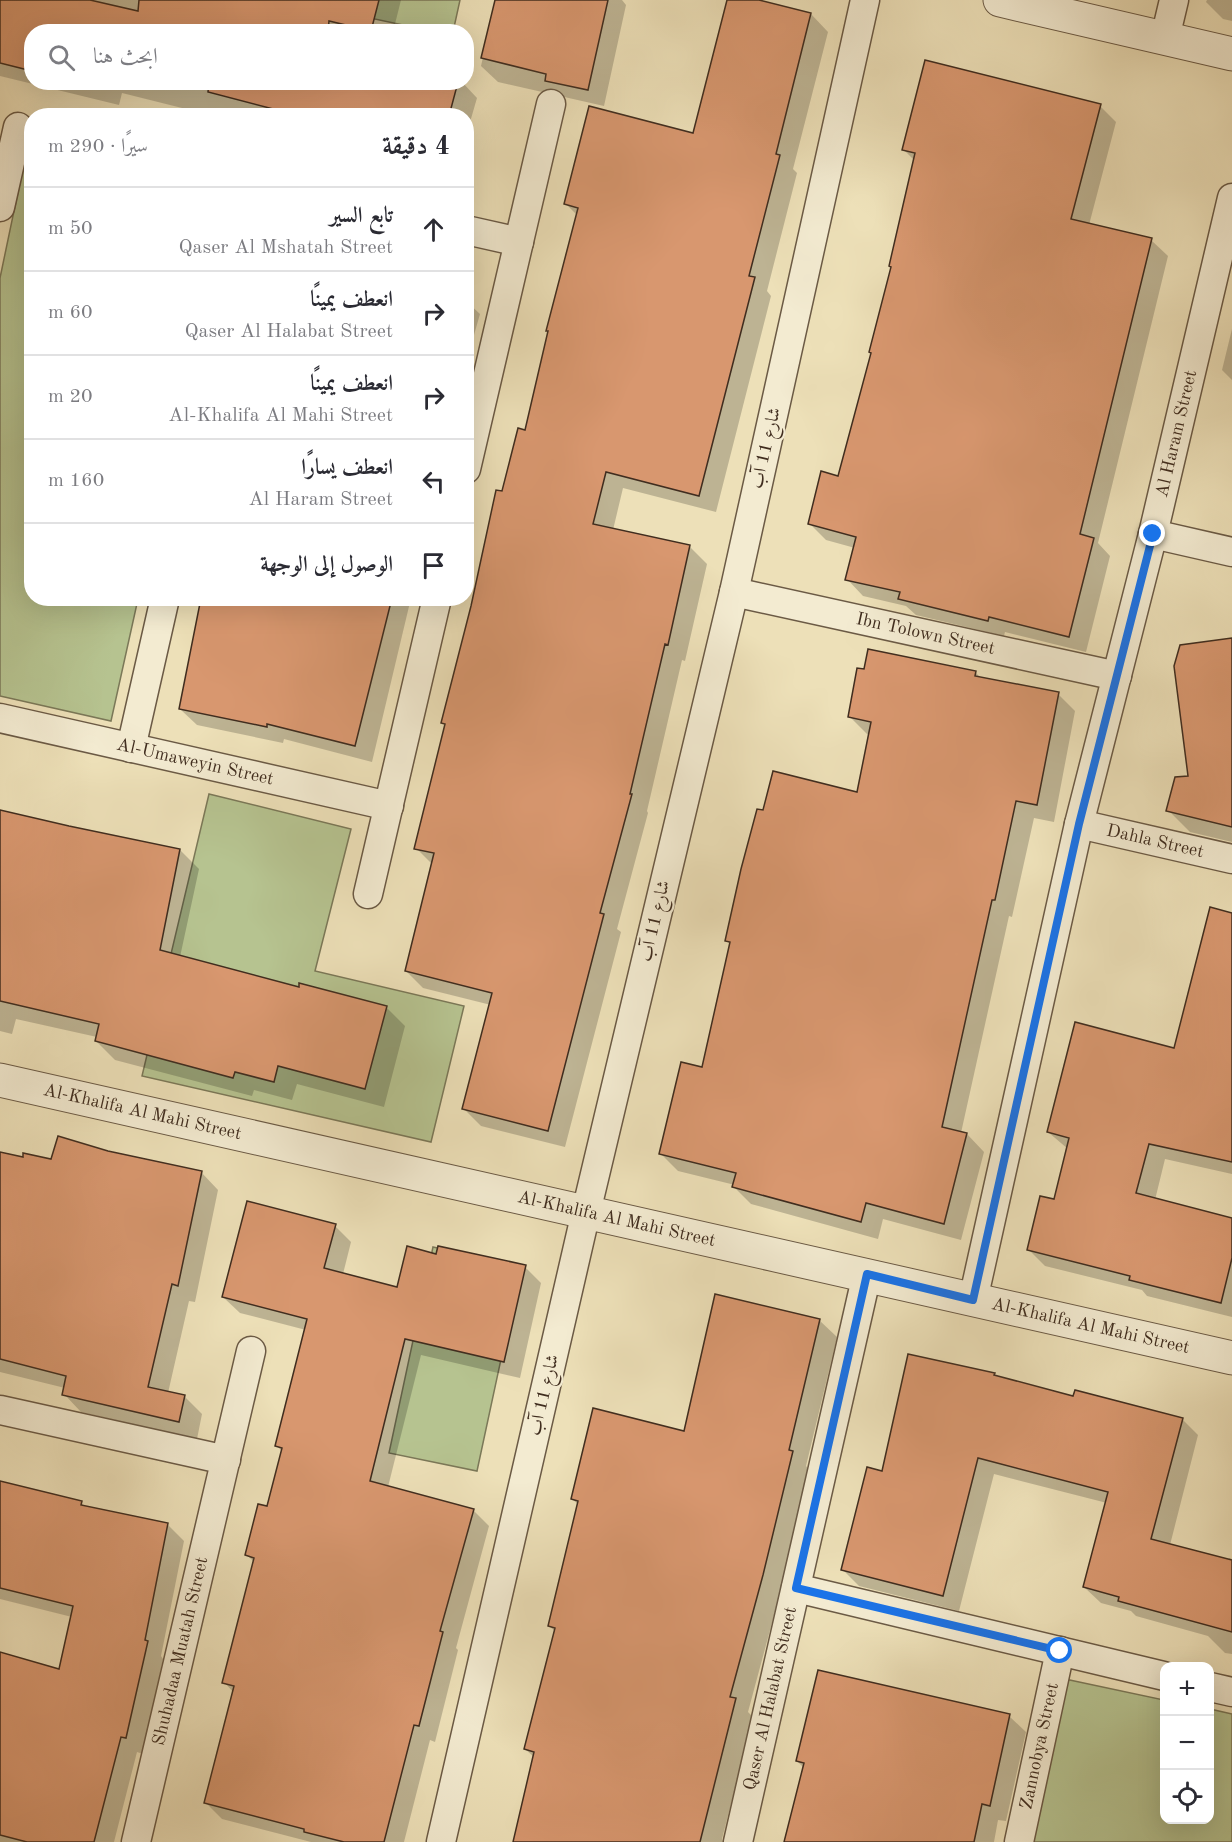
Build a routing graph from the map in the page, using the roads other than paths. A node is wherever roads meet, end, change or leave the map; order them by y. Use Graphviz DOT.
graph roads {
  1 [pos="865,0"];
  2 [pos="1000,0"];
  3 [pos="1174,0"];
  4 [pos="1165,38"];
  5 [pos="1232,54"];
  6 [pos="551,104"];
  7 [pos="17,126"];
  8 [pos="1232,198"];
  9 [pos="0,207"];
  10 [pos="474,232"];
  11 [pos="519,242"];
  12 [pos="474,435"];
  13 [pos="1153,534"];
  14 [pos="1232,552"];
  15 [pos="734,592"];
  16 [pos="163,606"];
  17 [pos="435,606"];
  18 [pos="1117,676"];
  19 [pos="0,718"];
  20 [pos="131,748"];
  21 [pos="389,806"];
  22 [pos="1079,824"];
  23 [pos="1232,860"];
  24 [pos="368,894"];
  25 [pos="0,1080"];
  26 [pos="586,1212"];
  27 [pos="867,1274"];
  28 [pos="973,1300"];
  29 [pos="251,1351"];
  30 [pos="1232,1358"];
  31 [pos="0,1410"];
  32 [pos="226,1460"];
  33 [pos="796,1588"];
  34 [pos="1060,1651"];
  35 [pos="1160,1675"];
  36 [pos="1214,1688"];
  37 [pos="1232,1692"];
  38 [pos="136,1842"];
  39 [pos="441,1842"];
  40 [pos="738,1842"];
  41 [pos="1019,1842"];
  1 -- 15 [label="street, شارع 11 آب"];
  2 -- 4 [label="street"];
  3 -- 4 [label="street"];
  4 -- 5 [label="street"];
  6 -- 11 [label="street"];
  7 -- 9 [label="street"];
  8 -- 13 [label="street, Al Haram Street"];
  10 -- 11 [label="street"];
  11 -- 12 [label="street"];
  13 -- 14 [label="street"];
  13 -- 18 [label="street, Al Haram Street"];
  15 -- 18 [label="street, Ibn Tolown Street"];
  15 -- 26 [label="street, شارع 11 آب"];
  16 -- 20 [label="street"];
  17 -- 21 [label="street"];
  18 -- 22 [label="street, Al Haram Street"];
  19 -- 20 [label="street, Al-Umaweyin Street"];
  20 -- 21 [label="street, Al-Umaweyin Street"];
  21 -- 24 [label="street"];
  22 -- 23 [label="street, Dahla Street"];
  22 -- 28 [label="street, Al Haram Street"];
  25 -- 26 [label="street, Al-Khalifa Al Mahi Street"];
  26 -- 27 [label="street, Al-Khalifa Al Mahi Street"];
  26 -- 39 [label="street, شارع 11 آب"];
  27 -- 28 [label="street, Al-Khalifa Al Mahi Street"];
  27 -- 33 [label="street, Qaser Al Halabat Street"];
  28 -- 30 [label="street, Al-Khalifa Al Mahi Street"];
  29 -- 32 [label="street, Shuhadaa Muatah Street"];
  31 -- 32 [label="street"];
  32 -- 38 [label="street, Shuhadaa Muatah Street"];
  33 -- 34 [label="street"];
  33 -- 40 [label="street, Qaser Al Halabat Street"];
  34 -- 35 [label="street"];
  34 -- 41 [label="street, Zannobya Street"];
  36 -- 37 [label="street"];
}
